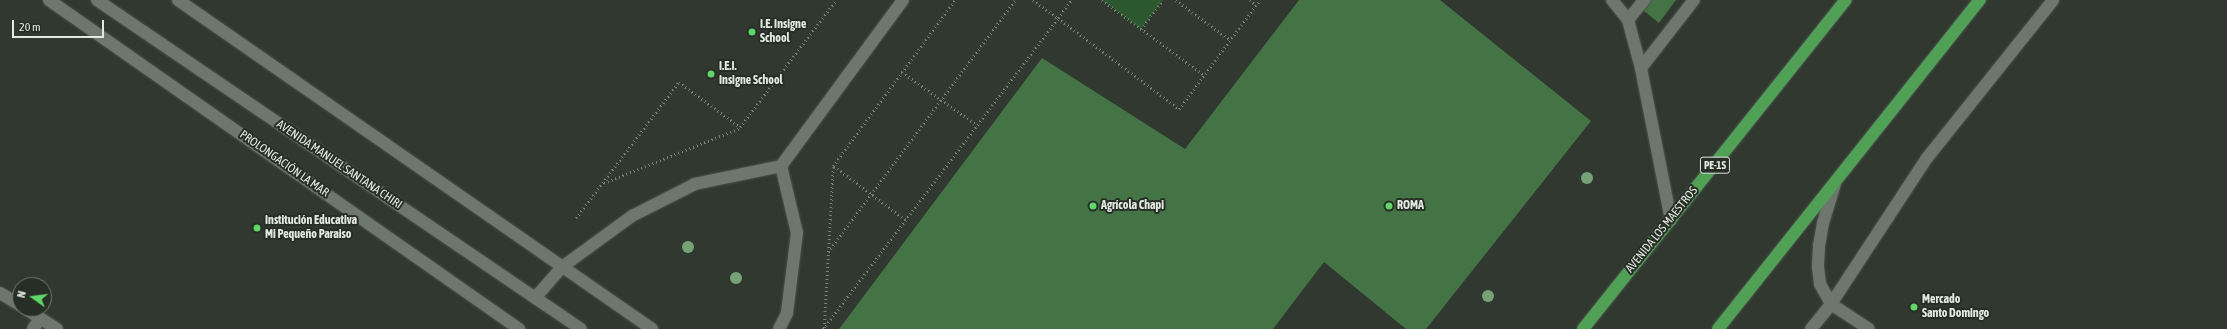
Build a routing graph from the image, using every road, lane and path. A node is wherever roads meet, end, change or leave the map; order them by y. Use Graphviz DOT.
graph roads {
  1 [pos="49,0"];
  2 [pos="97,0"];
  3 [pos="178,0"];
  4 [pos="836,0"];
  5 [pos="903,0"];
  6 [pos="955,0"];
  7 [pos="1015,0"];
  8 [pos="1033,0"];
  9 [pos="1071,0"];
  10 [pos="1102,0"];
  11 [pos="1163,0"];
  12 [pos="1176,0"];
  13 [pos="1250,0"];
  14 [pos="1260,0"];
  15 [pos="1612,0"];
  16 [pos="1644,0"];
  17 [pos="1694,0"];
  18 [pos="1846,0"];
  19 [pos="1980,0"];
  20 [pos="2053,0"];
  21 [pos="1256,5"];
  22 [pos="1058,18"];
  23 [pos="1628,20"];
  24 [pos="1141,29"];
  25 [pos="1230,40"];
  26 [pos="1641,68"];
  27 [pos="902,72"];
  28 [pos="1204,75"];
  29 [pos="941,99"];
  30 [pos="977,125"];
  31 [pos="740,127"];
  32 [pos="781,166"];
  33 [pos="833,166"];
  34 [pos="1836,180"];
  35 [pos="603,184"];
  36 [pos="871,195"];
  37 [pos="576,218"];
  38 [pos="905,220"];
  39 [pos="1671,220"];
  40 [pos="828,252"];
  41 [pos="562,266"];
  42 [pos="0,293"];
  43 [pos="535,298"];
  44 [pos="12,301"];
  45 [pos="1831,304"];
  46 [pos="40,318"];
  47 [pos="33,329"];
  48 [pos="57,329"];
  49 [pos="519,329"];
  50 [pos="581,329"];
  51 [pos="652,329"];
  52 [pos="779,329"];
  53 [pos="824,329"];
  54 [pos="1583,329"];
  55 [pos="1718,329"];
  56 [pos="1811,329"];
  57 [pos="1869,329"];
  1 -- 49 [label="street, PROLONGACIÓN LA MAR"];
  2 -- 43 [label="street, AVENIDA MANUEL SANTANA CHIRI"];
  3 -- 41 [label="street"];
  4 -- 31 [label="path"];
  5 -- 32 [label="street"];
  6 -- 27 [label="path"];
  7 -- 29 [label="path"];
  8 -- 22 [label="path"];
  9 -- 22 [label="path"];
  10 -- 24 [label="path"];
  11 -- 24 [label="path"];
  12 -- 25 [label="path"];
  13 -- 21 [label="path"];
  14 -- 21 [label="path"];
  15 -- 23 [label="street"];
  16 -- 23 [label="street"];
  17 -- 26 [label="street"];
  18 -- 39 [label="highway, AVENIDA LOS MAESTROS / PE-1S"];
  19 -- 34 [label="highway"];
  20 -- 45 [label="street"];
  21 -- 25 [label="path"];
  22 -- 28 [label="path"];
  22 -- 30 [label="path"];
  23 -- 26 [label="street"];
  24 -- 28 [label="path"];
  25 -- 28 [label="path"];
  26 -- 39 [label="street"];
  27 -- 29 [label="path"];
  27 -- 33 [label="path"];
  29 -- 30 [label="path"];
  29 -- 36 [label="path"];
  30 -- 38 [label="path"];
  31 -- 35 [label="path"];
  31 -- 35 [label="path"];
  32 -- 41 [label="street"];
  32 -- 52 [label="street"];
  33 -- 36 [label="path"];
  33 -- 40 [label="path"];
  34 -- 45 [label="street"];
  34 -- 55 [label="highway"];
  35 -- 37 [label="path"];
  36 -- 38 [label="path"];
  36 -- 40 [label="path"];
  38 -- 53 [label="path"];
  39 -- 54 [label="highway, AVENIDA LOS MAESTROS / PE-1S"];
  40 -- 53 [label="path"];
  41 -- 43 [label="street"];
  41 -- 51 [label="street"];
  42 -- 44 [label="street"];
  43 -- 50 [label="street, AVENIDA MANUEL SANTANA CHIRI"];
  45 -- 56 [label="street"];
  45 -- 57 [label="street"];
  46 -- 47 [label="street"];
  46 -- 48 [label="street"];
}
